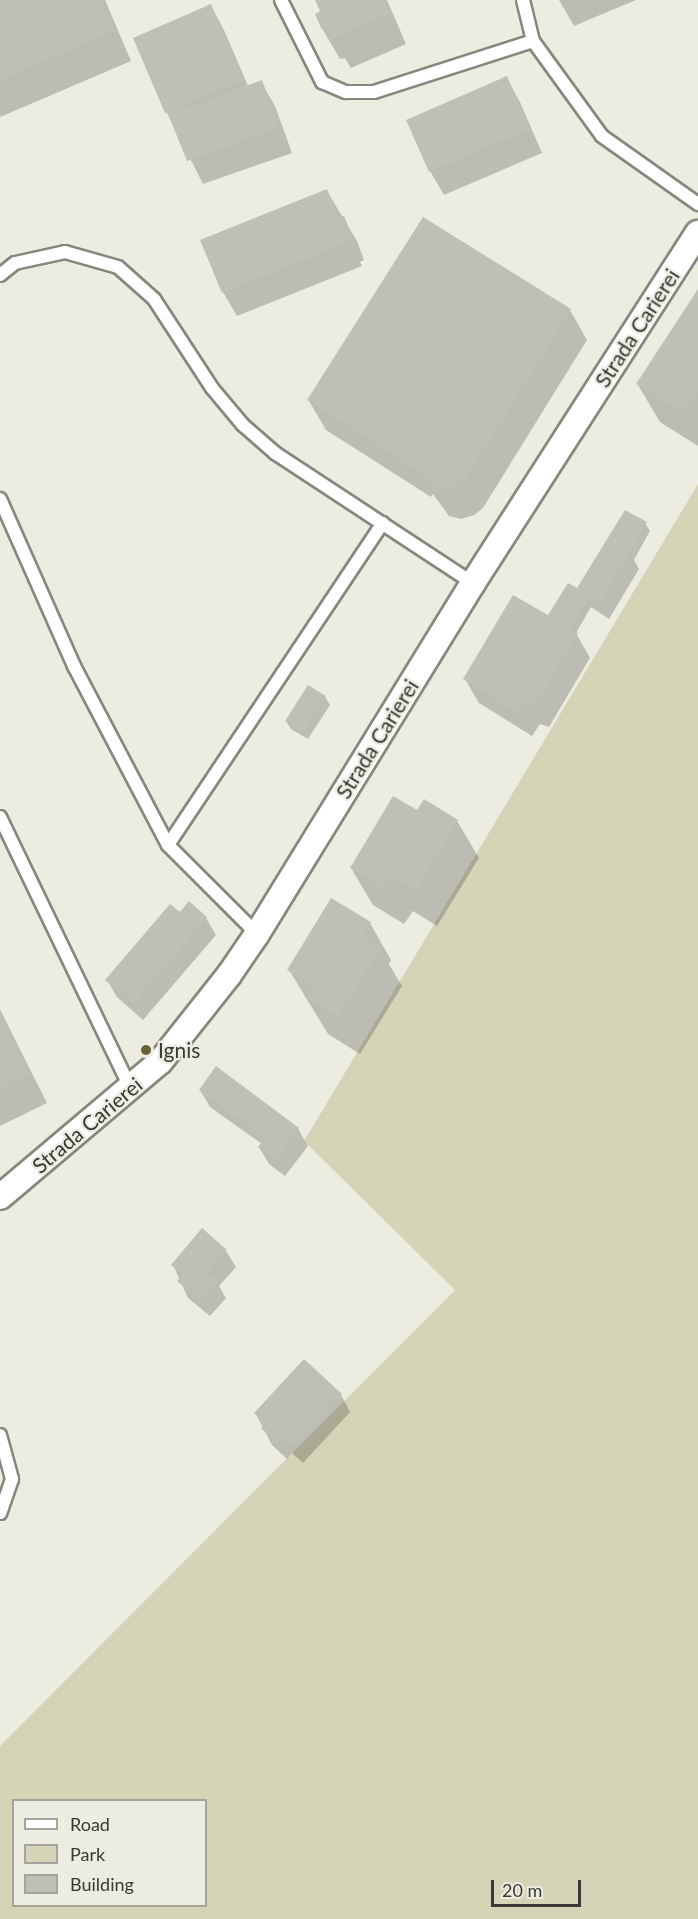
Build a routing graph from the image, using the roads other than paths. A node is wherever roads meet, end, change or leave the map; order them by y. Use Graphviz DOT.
graph roads {
  1 [pos="281,0"];
  2 [pos="523,0"];
  3 [pos="533,41"];
  4 [pos="698,204"];
  5 [pos="698,233"];
  6 [pos="0,274"];
  7 [pos="0,499"];
  8 [pos="383,523"];
  9 [pos="473,583"];
  10 [pos="0,817"];
  11 [pos="168,845"];
  12 [pos="257,934"];
  13 [pos="131,1089"];
  14 [pos="0,1197"];
  15 [pos="0,1435"];
  16 [pos="0,1513"];
  1 -- 3 [label="lane"];
  2 -- 3 [label="lane"];
  3 -- 4 [label="lane"];
  5 -- 9 [label="street, Strada Carierei"];
  6 -- 8 [label="lane"];
  7 -- 11 [label="lane"];
  8 -- 9 [label="lane"];
  8 -- 11 [label="lane"];
  9 -- 12 [label="street, Strada Carierei"];
  10 -- 13 [label="lane"];
  11 -- 12 [label="lane"];
  12 -- 13 [label="street, Strada Carierei"];
  13 -- 14 [label="street, Strada Carierei"];
  15 -- 16 [label="lane"];
}
